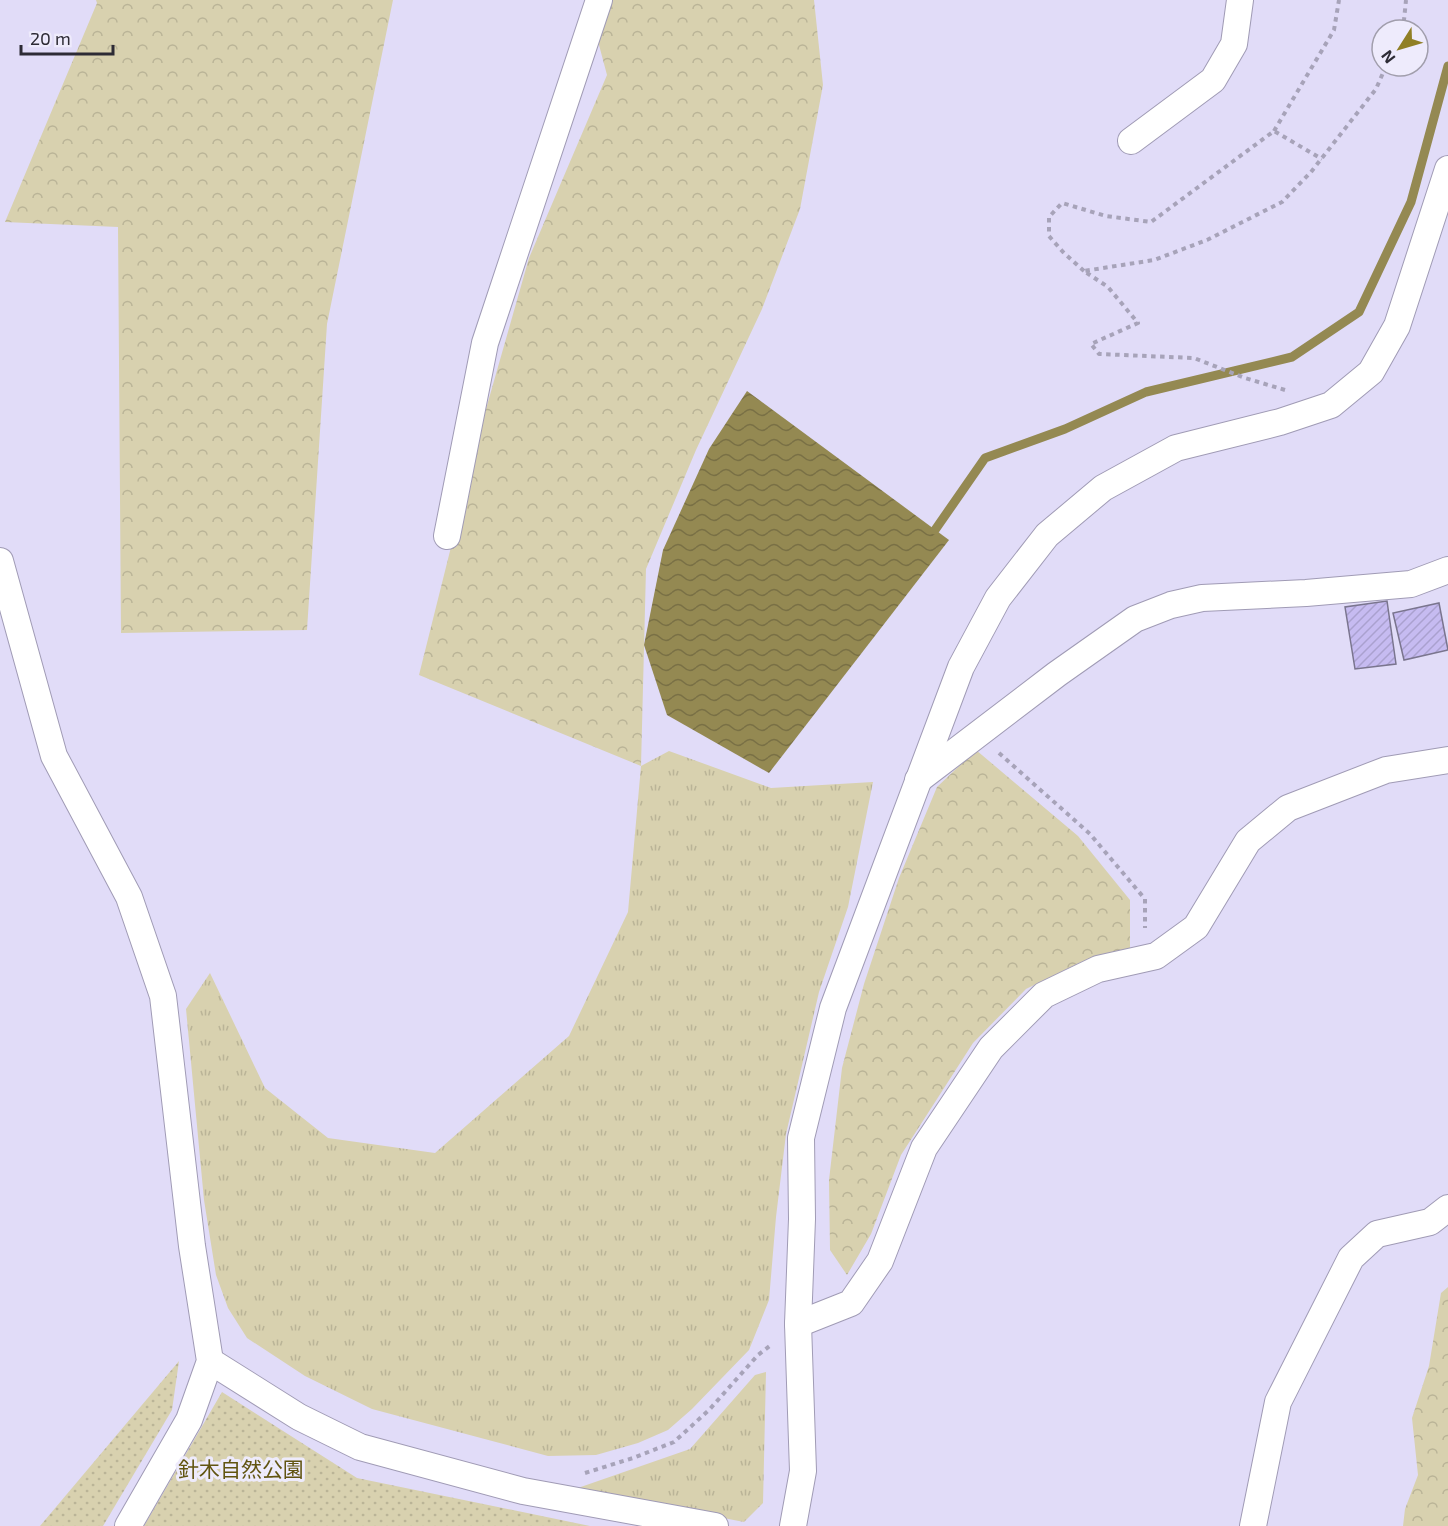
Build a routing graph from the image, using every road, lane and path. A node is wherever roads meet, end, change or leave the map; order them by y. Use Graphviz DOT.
graph roads {
  1 [pos="598,0"];
  2 [pos="1240,0"];
  3 [pos="1339,0"];
  4 [pos="1406,0"];
  5 [pos="1404,18"];
  6 [pos="1381,78"];
  7 [pos="1274,131"];
  8 [pos="1131,141"];
  9 [pos="1322,159"];
  10 [pos="1448,169"];
  11 [pos="1084,271"];
  12 [pos="1288,391"];
  13 [pos="447,536"];
  14 [pos="0,561"];
  15 [pos="1448,570"];
  16 [pos="977,735"];
  17 [pos="1448,760"];
  18 [pos="918,780"];
  19 [pos="1144,959"];
  20 [pos="1448,1208"];
  21 [pos="798,1324"];
  22 [pos="210,1361"];
  23 [pos="584,1473"];
  24 [pos="128,1526"];
  25 [pos="714,1526"];
  26 [pos="793,1526"];
  27 [pos="1253,1526"];
  1 -- 13 [label="street"];
  2 -- 8 [label="street"];
  3 -- 7 [label="path"];
  4 -- 5 [label="path"];
  6 -- 9 [label="path"];
  7 -- 9 [label="path"];
  7 -- 11 [label="path"];
  9 -- 11 [label="path"];
  10 -- 18 [label="street"];
  11 -- 12 [label="path"];
  14 -- 22 [label="street"];
  15 -- 16 [label="street"];
  16 -- 18 [label="street"];
  16 -- 19 [label="path"];
  17 -- 19 [label="street"];
  18 -- 21 [label="street"];
  19 -- 21 [label="street"];
  20 -- 27 [label="street"];
  21 -- 23 [label="path"];
  21 -- 26 [label="street"];
  22 -- 24 [label="street"];
  22 -- 25 [label="street"];
}
